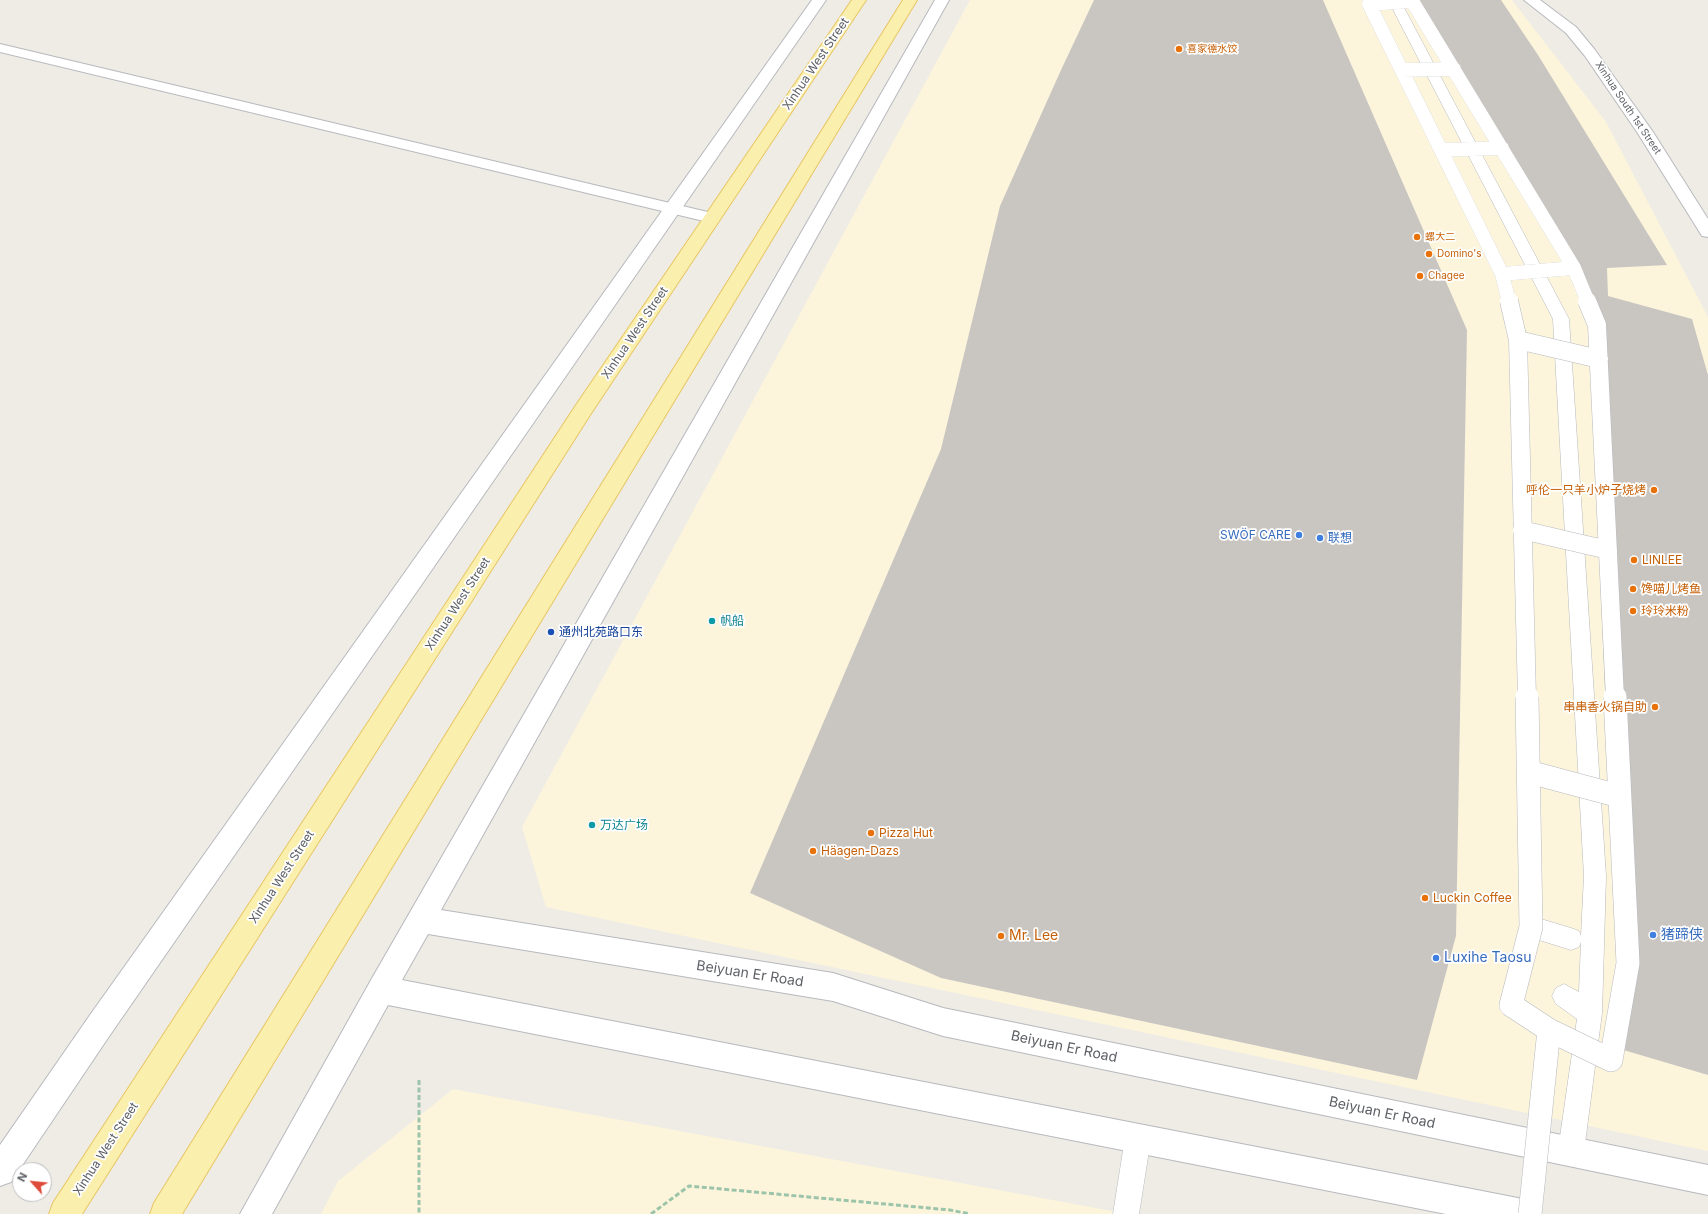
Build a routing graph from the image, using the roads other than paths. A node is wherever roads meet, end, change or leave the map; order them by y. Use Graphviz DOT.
graph roads {
  1 [pos="818,0"];
  2 [pos="859,0"];
  3 [pos="910,0"];
  4 [pos="942,0"];
  5 [pos="1394,0"];
  6 [pos="1531,0"];
  7 [pos="1546,0"];
  8 [pos="0,48"];
  9 [pos="1454,69"];
  10 [pos="1402,70"];
  11 [pos="1662,131"];
  12 [pos="1502,148"];
  13 [pos="1441,150"];
  14 [pos="672,209"];
  15 [pos="712,218"];
  16 [pos="1708,232"];
  17 [pos="1574,268"];
  18 [pos="1502,274"];
  19 [pos="1518,340"];
  20 [pos="1599,359"];
  21 [pos="1522,530"];
  22 [pos="1608,550"];
  23 [pos="1529,772"];
  24 [pos="1619,796"];
  25 [pos="421,920"];
  26 [pos="1531,927"];
  27 [pos="1571,939"];
  28 [pos="381,990"];
  29 [pos="1564,996"];
  30 [pos="1590,1013"];
  31 [pos="1549,1030"];
  32 [pos="1138,1138"];
  33 [pos="1571,1152"];
  34 [pos="0,1171"];
  35 [pos="1708,1180"];
  36 [pos="64,1214"];
  37 [pos="164,1214"];
  38 [pos="254,1214"];
  39 [pos="1126,1214"];
  40 [pos="1523,1214"];
  41 [pos="1530,1214"];
  1 -- 14 [label="street"];
  2 -- 15 [label="main road, Xinhua West Street"];
  3 -- 37 [label="main road"];
  4 -- 25 [label="street"];
  5 -- 30 [label="lane"];
  6 -- 16 [label="street, Xinhua South 1st Street"];
  7 -- 11 [label="street, Xinhua South 1st Street"];
  8 -- 14 [label="street"];
  9 -- 10 [label="lane, bridge"];
  9 -- 10 [label="lane, bridge"];
  9 -- 12 [label="lane, bridge"];
  10 -- 13 [label="lane, bridge"];
  12 -- 13 [label="lane, bridge"];
  12 -- 17 [label="lane, bridge"];
  13 -- 18 [label="lane, bridge"];
  14 -- 15 [label="street"];
  14 -- 34 [label="street"];
  15 -- 36 [label="main road, Xinhua West Street"];
  17 -- 18 [label="lane, bridge"];
  17 -- 20 [label="lane, bridge"];
  18 -- 19 [label="lane, bridge"];
  19 -- 20 [label="lane, bridge"];
  19 -- 21 [label="lane, bridge"];
  20 -- 22 [label="lane, bridge"];
  21 -- 22 [label="lane, bridge"];
  21 -- 23 [label="lane, bridge"];
  22 -- 24 [label="lane, bridge"];
  23 -- 24 [label="lane, bridge"];
  23 -- 26 [label="lane, bridge"];
  24 -- 31 [label="lane, bridge"];
  25 -- 28 [label="street"];
  25 -- 33 [label="street, Beiyuan Er Road"];
  26 -- 27 [label="lane"];
  26 -- 31 [label="lane, bridge"];
  28 -- 32 [label="street"];
  28 -- 38 [label="street"];
  29 -- 30 [label="lane"];
  30 -- 33 [label="lane"];
  31 -- 41 [label="lane, bridge"];
  32 -- 39 [label="lane"];
  32 -- 40 [label="street"];
  33 -- 35 [label="street, Beiyuan Er Road"];
}
